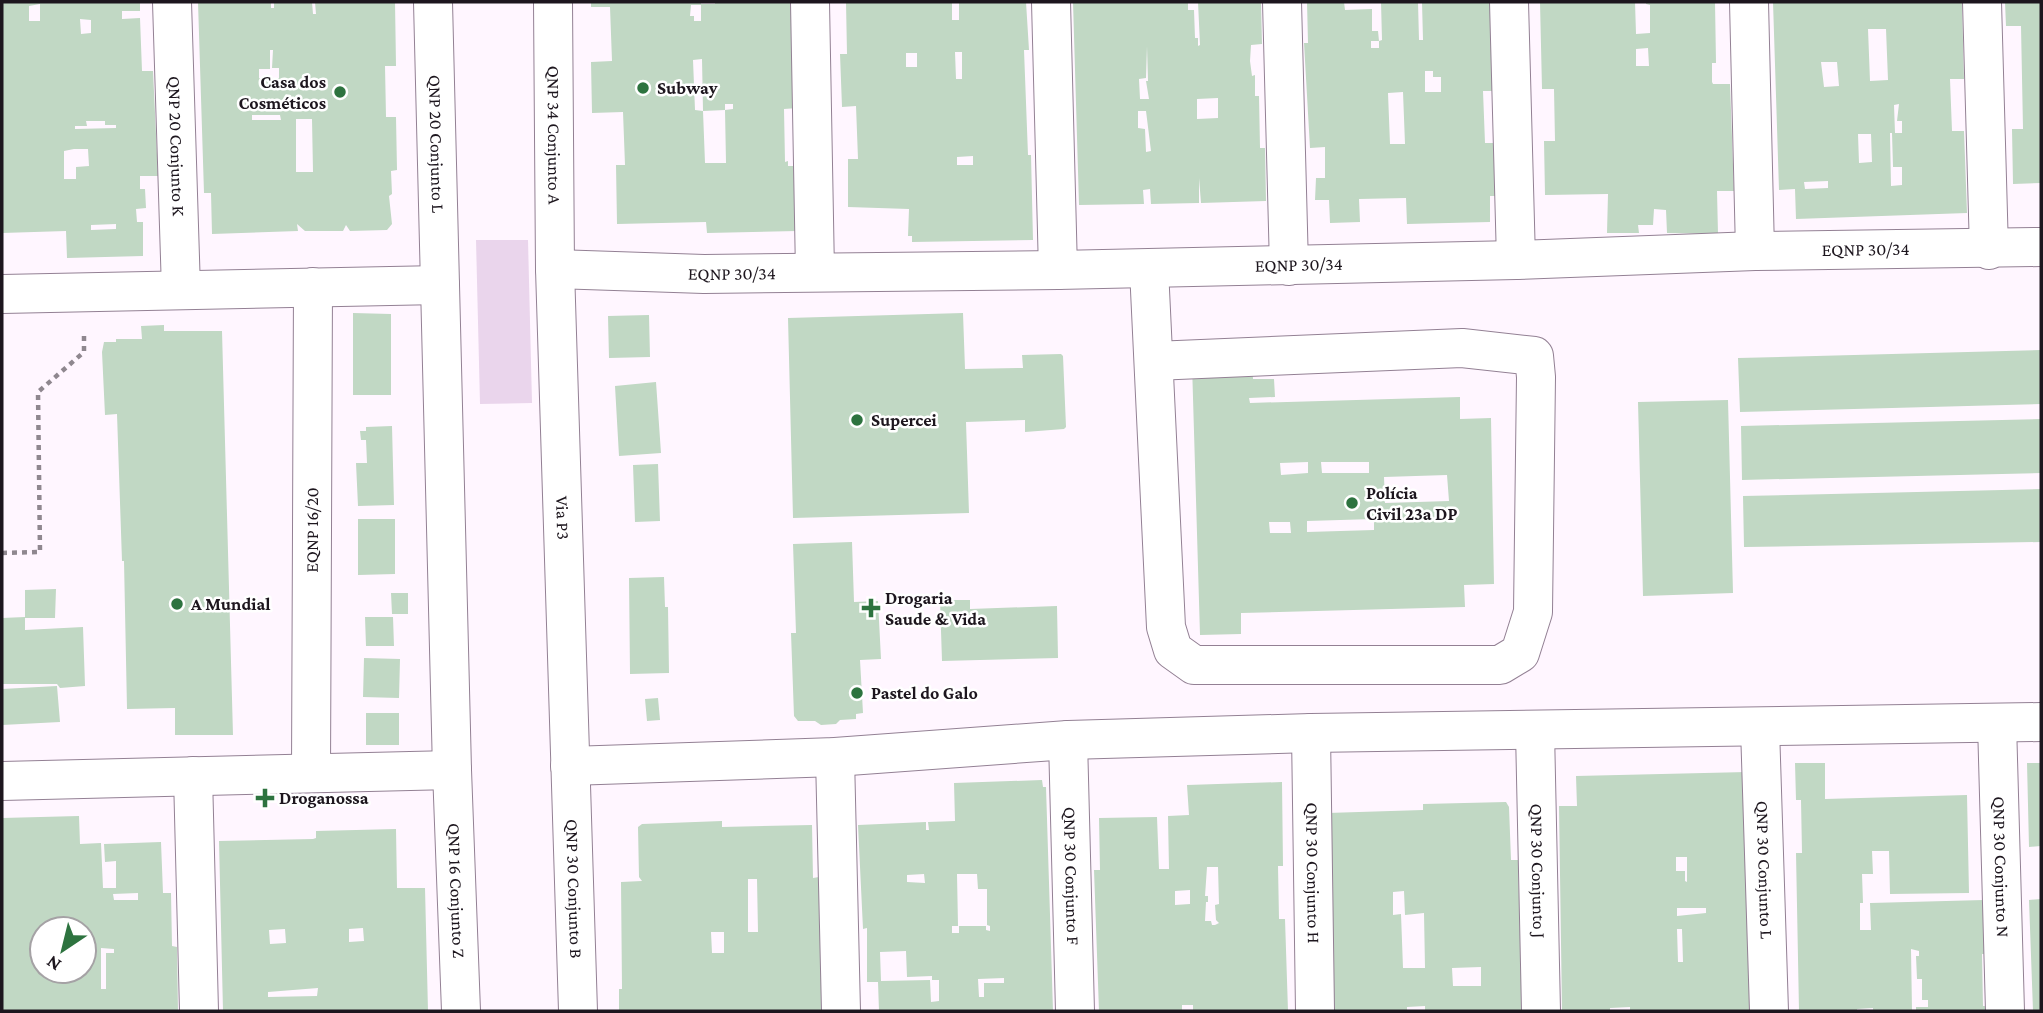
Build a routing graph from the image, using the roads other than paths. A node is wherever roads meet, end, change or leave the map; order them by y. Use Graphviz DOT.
graph roads {
  1 [pos="172,2"];
  2 [pos="433,2"];
  3 [pos="553,2"];
  4 [pos="810,2"];
  5 [pos="1051,2"];
  6 [pos="1282,2"];
  7 [pos="1509,2"];
  8 [pos="1749,2"];
  9 [pos="1982,2"];
  10 [pos="2041,247"];
  11 [pos="1989,250"];
  12 [pos="1755,251"];
  13 [pos="1516,260"];
  14 [pos="1289,266"];
  15 [pos="555,269"];
  16 [pos="1150,269"];
  17 [pos="1058,270"];
  18 [pos="816,272"];
  19 [pos="440,285"];
  20 [pos="313,287"];
  21 [pos="181,290"];
  22 [pos="2,294"];
  23 [pos="1154,360"];
  24 [pos="2041,722"];
  25 [pos="1997,723"];
  26 [pos="1760,728"];
  27 [pos="1535,731"];
  28 [pos="1311,733"];
  29 [pos="1068,740"];
  30 [pos="835,757"];
  31 [pos="570,766"];
  32 [pos="452,769"];
  33 [pos="311,772"];
  34 [pos="193,776"];
  35 [pos="2,781"];
  36 [pos="199,1011"];
  37 [pos="461,1011"];
  38 [pos="579,1011"];
  39 [pos="841,1011"];
  40 [pos="1075,1011"];
  41 [pos="1315,1011"];
  42 [pos="1541,1011"];
  43 [pos="1769,1011"];
  44 [pos="2005,1011"];
  1 -- 21 [label="street, QNP 20 Conjunto K"];
  2 -- 19 [label="street, QNP 20 Conjunto L"];
  3 -- 15 [label="street, QNP 34 Conjunto A"];
  4 -- 18 [label="street"];
  5 -- 17 [label="street"];
  6 -- 14 [label="street"];
  7 -- 13 [label="street"];
  8 -- 12 [label="street"];
  9 -- 11 [label="street"];
  10 -- 11 [label="street, EQNP 30/34"];
  11 -- 12 [label="street, EQNP 30/34"];
  12 -- 13 [label="street, EQNP 30/34"];
  13 -- 14 [label="street, EQNP 30/34"];
  14 -- 16 [label="street, EQNP 30/34"];
  15 -- 18 [label="street, EQNP 30/34"];
  15 -- 31 [label="street, Via P3"];
  16 -- 17 [label="street, EQNP 30/34"];
  16 -- 23 [label="street"];
  17 -- 18 [label="street, EQNP 30/34"];
  19 -- 20 [label="street"];
  19 -- 32 [label="street"];
  20 -- 21 [label="street"];
  20 -- 33 [label="street, EQNP 16/20"];
  21 -- 22 [label="street"];
  23 -- 23 [label="street"];
  24 -- 25 [label="street"];
  25 -- 26 [label="street"];
  25 -- 44 [label="street, QNP 30 Conjunto N"];
  26 -- 27 [label="street"];
  26 -- 43 [label="street, QNP 30 Conjunto L"];
  27 -- 28 [label="street"];
  27 -- 42 [label="street, QNP 30 Conjunto J"];
  28 -- 29 [label="street"];
  28 -- 41 [label="street, QNP 30 Conjunto H"];
  29 -- 30 [label="street"];
  29 -- 40 [label="street, QNP 30 Conjunto F"];
  30 -- 31 [label="street"];
  30 -- 39 [label="street"];
  31 -- 38 [label="street, QNP 30 Conjunto B"];
  32 -- 33 [label="street"];
  32 -- 37 [label="street, QNP 16 Conjunto Z"];
  33 -- 34 [label="street"];
  34 -- 35 [label="street"];
  34 -- 36 [label="street"];
}
